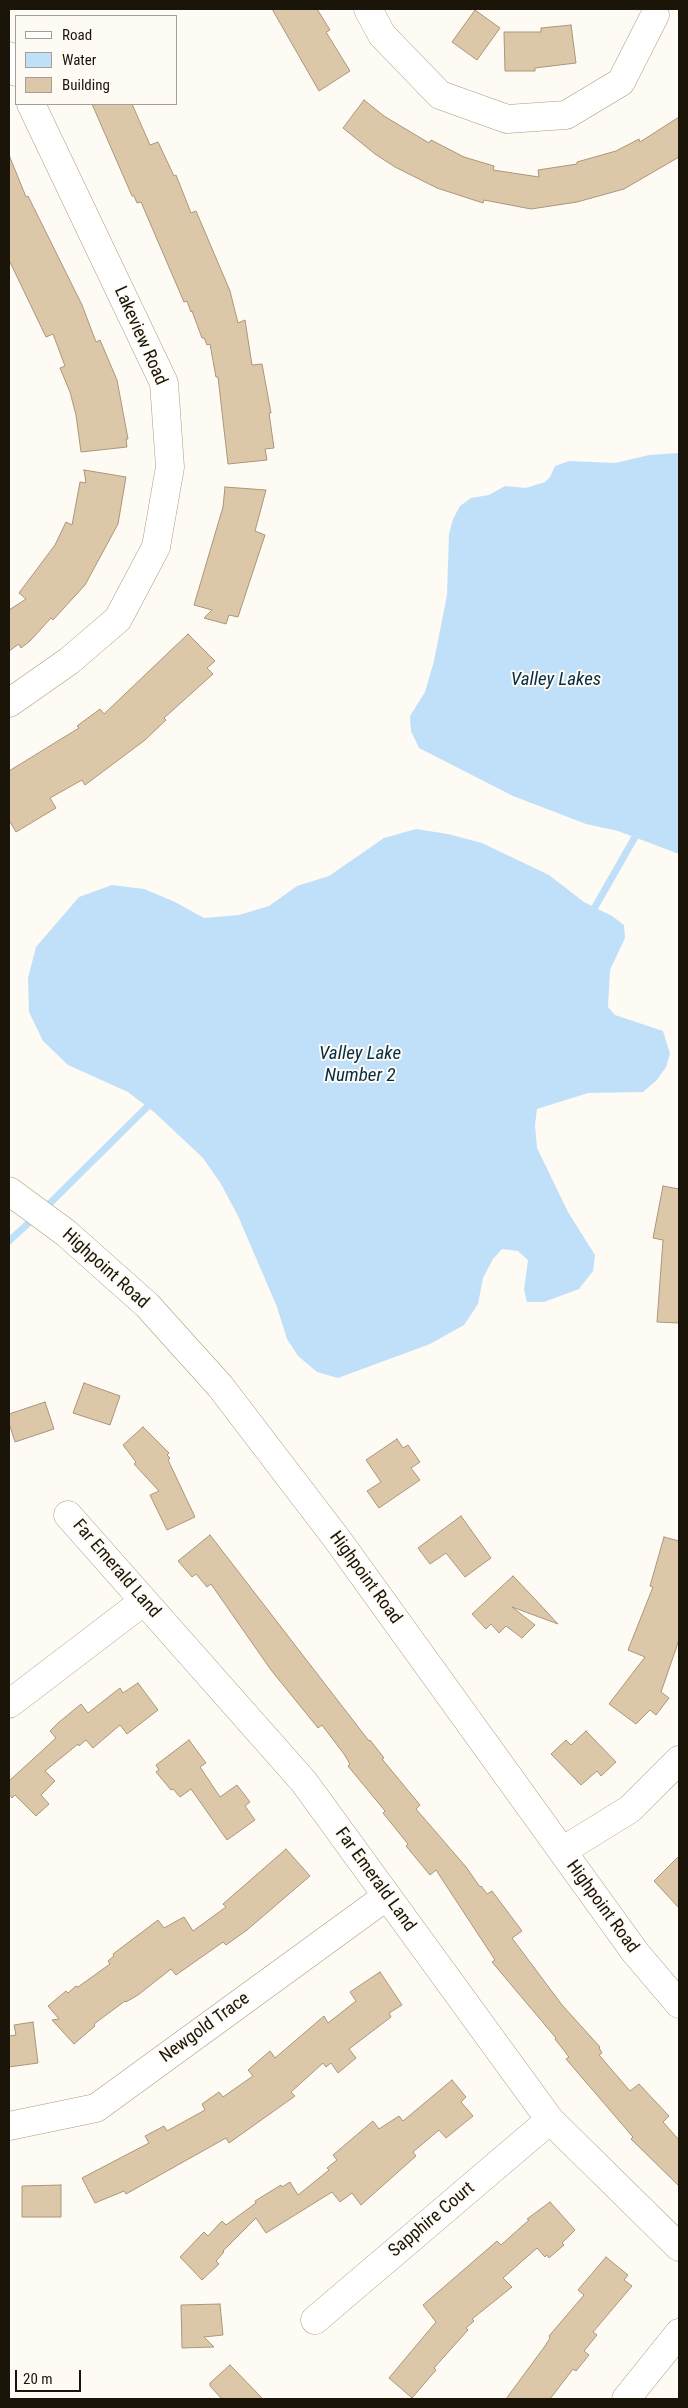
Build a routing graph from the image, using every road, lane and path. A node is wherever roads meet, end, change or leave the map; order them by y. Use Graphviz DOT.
graph roads {
  1 [pos="368,9"];
  2 [pos="655,15"];
  3 [pos="9,56"];
  4 [pos="15,70"];
  5 [pos="31,105"];
  6 [pos="9,703"];
  7 [pos="9,1191"];
  8 [pos="68,1515"];
  9 [pos="144,1601"];
  10 [pos="9,1704"];
  11 [pos="679,1760"];
  12 [pos="562,1851"];
  13 [pos="387,1896"];
  14 [pos="679,2004"];
  15 [pos="550,2120"];
  16 [pos="9,2126"];
  17 [pos="679,2246"];
  18 [pos="315,2320"];
  19 [pos="679,2333"];
  20 [pos="626,2399"];
  1 -- 2 [label="street"];
  3 -- 4 [label="street"];
  5 -- 6 [label="street, Lakeview Road"];
  7 -- 12 [label="street, Highpoint Road"];
  8 -- 9 [label="street, Far Emerald Land"];
  9 -- 10 [label="street"];
  9 -- 13 [label="street, Far Emerald Land"];
  11 -- 12 [label="street"];
  12 -- 14 [label="street, Highpoint Road"];
  13 -- 15 [label="street, Far Emerald Land"];
  13 -- 16 [label="street, Newgold Trace"];
  15 -- 17 [label="street, Far Emerald Land"];
  15 -- 18 [label="street, Sapphire Court"];
  19 -- 20 [label="street"];
}
